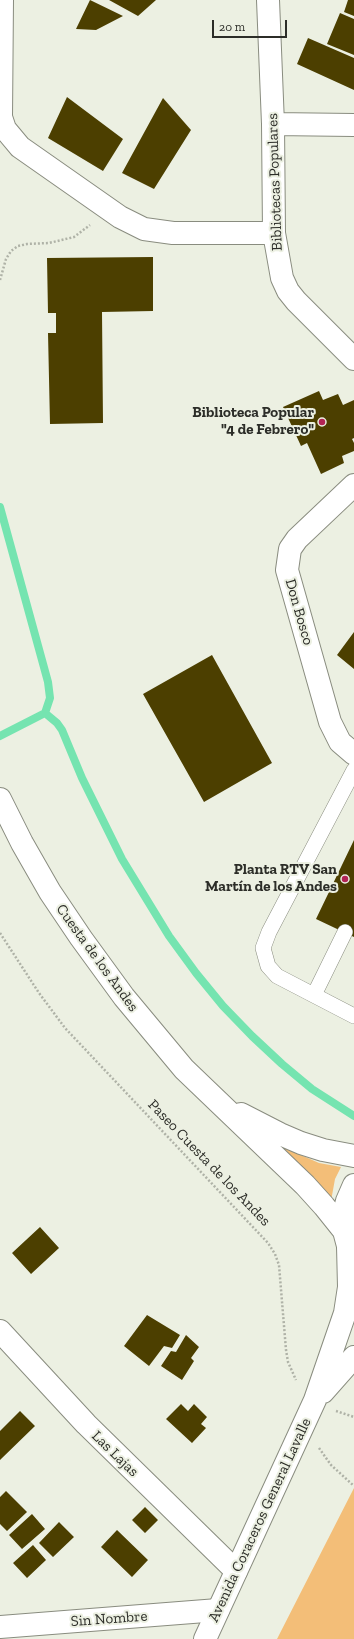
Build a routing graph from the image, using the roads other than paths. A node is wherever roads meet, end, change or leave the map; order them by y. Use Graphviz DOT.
graph roads {
  1 [pos="2,0"];
  2 [pos="268,0"];
  3 [pos="273,124"];
  4 [pos="354,125"];
  5 [pos="274,233"];
  6 [pos="354,359"];
  7 [pos="354,485"];
  8 [pos="354,754"];
  9 [pos="354,770"];
  10 [pos="0,798"];
  11 [pos="345,932"];
  12 [pos="314,996"];
  13 [pos="354,1016"];
  14 [pos="217,1101"];
  15 [pos="354,1156"];
  16 [pos="354,1185"];
  17 [pos="348,1246"];
  18 [pos="0,1331"];
  19 [pos="354,1357"];
  20 [pos="316,1400"];
  21 [pos="236,1571"];
  22 [pos="218,1610"];
  23 [pos="0,1627"];
  24 [pos="205,1639"];
  1 -- 5 [label="street"];
  2 -- 3 [label="street, Bibliotecas Populares"];
  3 -- 4 [label="street"];
  3 -- 5 [label="street, Bibliotecas Populares"];
  5 -- 6 [label="street, Bibliotecas Populares"];
  7 -- 8 [label="street, Don Bosco"];
  9 -- 12 [label="lane"];
  10 -- 14 [label="street, Cuesta de los Andes"];
  11 -- 12 [label="lane"];
  12 -- 13 [label="lane"];
  14 -- 15 [label="street, Cuesta de los Andes"];
  14 -- 17 [label="street, Cuesta de los Andes"];
  16 -- 17 [label="street, Avenida Coraceros General Lavalle"];
  17 -- 20 [label="street, Avenida Coraceros General Lavalle"];
  18 -- 21 [label="street, Las Lajas"];
  19 -- 20 [label="street, Avenida Coraceros General Lavalle"];
  20 -- 21 [label="street, Avenida Coraceros General Lavalle"];
  21 -- 22 [label="street, Avenida Coraceros General Lavalle"];
  22 -- 23 [label="street, Sin Nombre"];
  22 -- 24 [label="street, Avenida Coraceros General Lavalle"];
}
